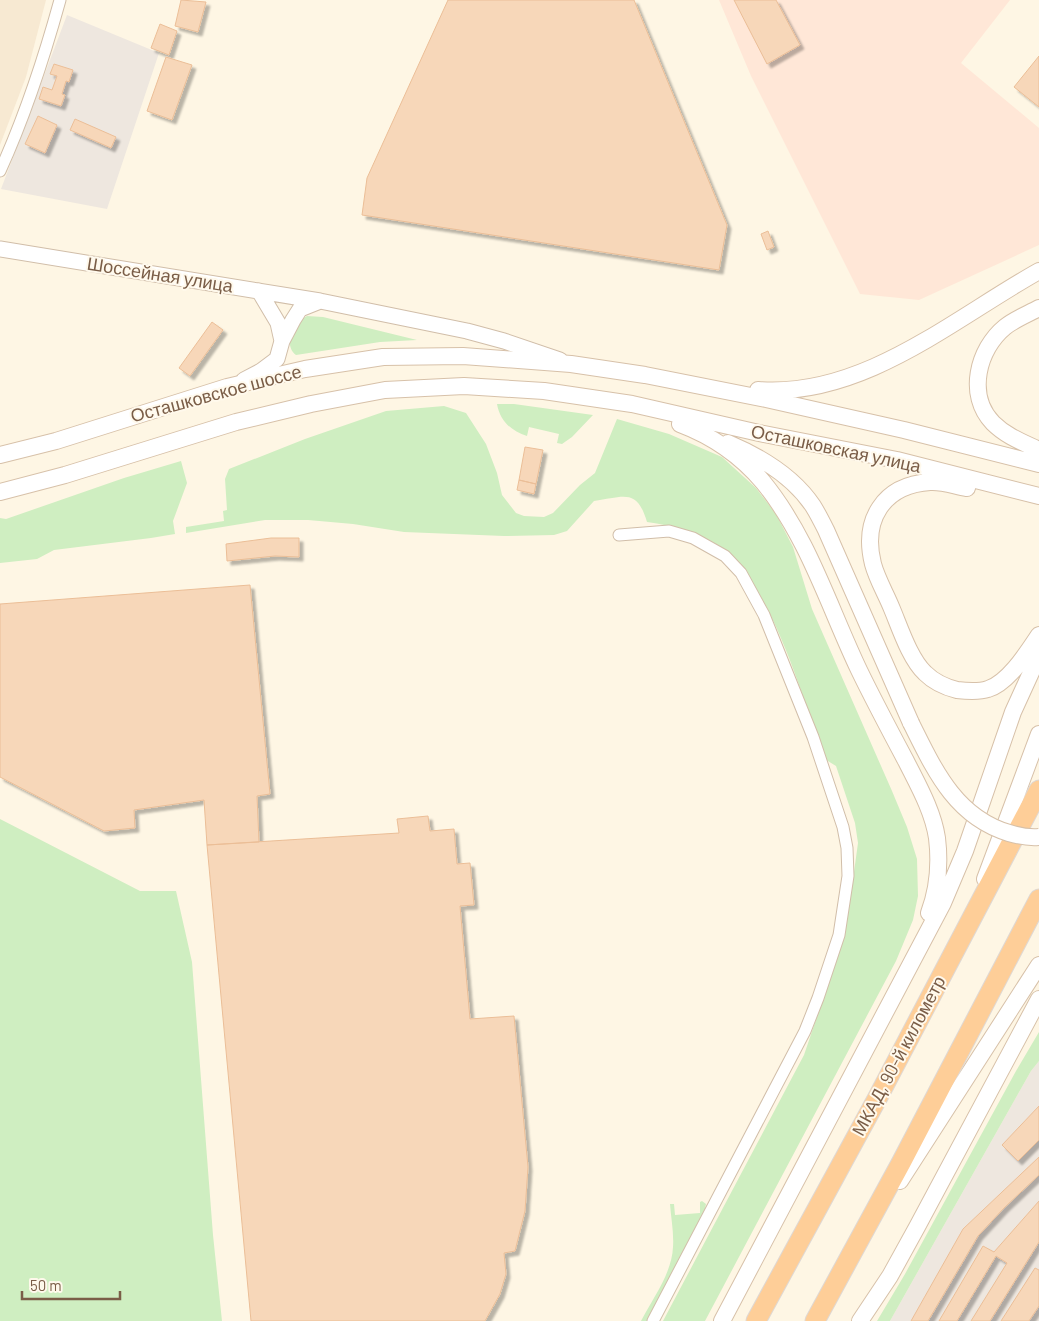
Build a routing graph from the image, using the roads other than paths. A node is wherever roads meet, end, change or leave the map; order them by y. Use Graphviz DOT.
graph roads {
  1 [pos="60,0"];
  2 [pos="0,171"];
  3 [pos="0,249"];
  4 [pos="1039,271"];
  5 [pos="259,291"];
  6 [pos="320,301"];
  7 [pos="1039,308"];
  8 [pos="282,341"];
  9 [pos="571,364"];
  10 [pos="646,375"];
  11 [pos="227,387"];
  12 [pos="708,387"];
  13 [pos="632,404"];
  14 [pos="700,432"];
  15 [pos="1039,450"];
  16 [pos="0,455"];
  17 [pos="1039,464"];
  18 [pos="0,492"];
  19 [pos="1039,498"];
  20 [pos="619,535"];
  21 [pos="1039,635"];
  22 [pos="1039,655"];
  23 [pos="1039,734"];
  24 [pos="1039,790"];
  25 [pos="1039,837"];
  26 [pos="1039,899"];
  27 [pos="968,926"];
  28 [pos="912,961"];
  29 [pos="1039,965"];
  30 [pos="1039,999"];
  31 [pos="848,1260"];
  32 [pos="654,1321"];
  33 [pos="722,1321"];
  34 [pos="756,1321"];
  35 [pos="815,1321"];
  36 [pos="860,1321"];
  1 -- 2 [label="street"];
  3 -- 5 [label="street, Шоссейная улица"];
  4 -- 12 [label="main road"];
  5 -- 6 [label="street, Шоссейная улица"];
  5 -- 8 [label="street"];
  6 -- 8 [label="street"];
  6 -- 9 [label="street, Шоссейная улица"];
  7 -- 15 [label="main road"];
  8 -- 11 [label="street"];
  9 -- 10 [label="main road, Осташковское шоссе"];
  9 -- 11 [label="main road, Осташковское шоссе"];
  10 -- 12 [label="main road, Осташковская улица"];
  11 -- 16 [label="main road, Осташковское шоссе"];
  12 -- 17 [label="main road, Осташковская улица"];
  13 -- 14 [label="main road"];
  13 -- 18 [label="main road, Осташковское шоссе"];
  13 -- 19 [label="main road, Осташковская улица"];
  14 -- 25 [label="main road, bridge"];
  14 -- 28 [label="main road"];
  19 -- 21 [label="main road"];
  20 -- 32 [label="street"];
  22 -- 28 [label="main road"];
  23 -- 27 [label="main road"];
  24 -- 27 [label="highway, МКАД, 90-й километр"];
  26 -- 31 [label="highway"];
  27 -- 34 [label="highway, МКАД, 90-й километр"];
  28 -- 33 [label="main road"];
  29 -- 31 [label="main road"];
  30 -- 36 [label="main road"];
  31 -- 35 [label="highway"];
}
